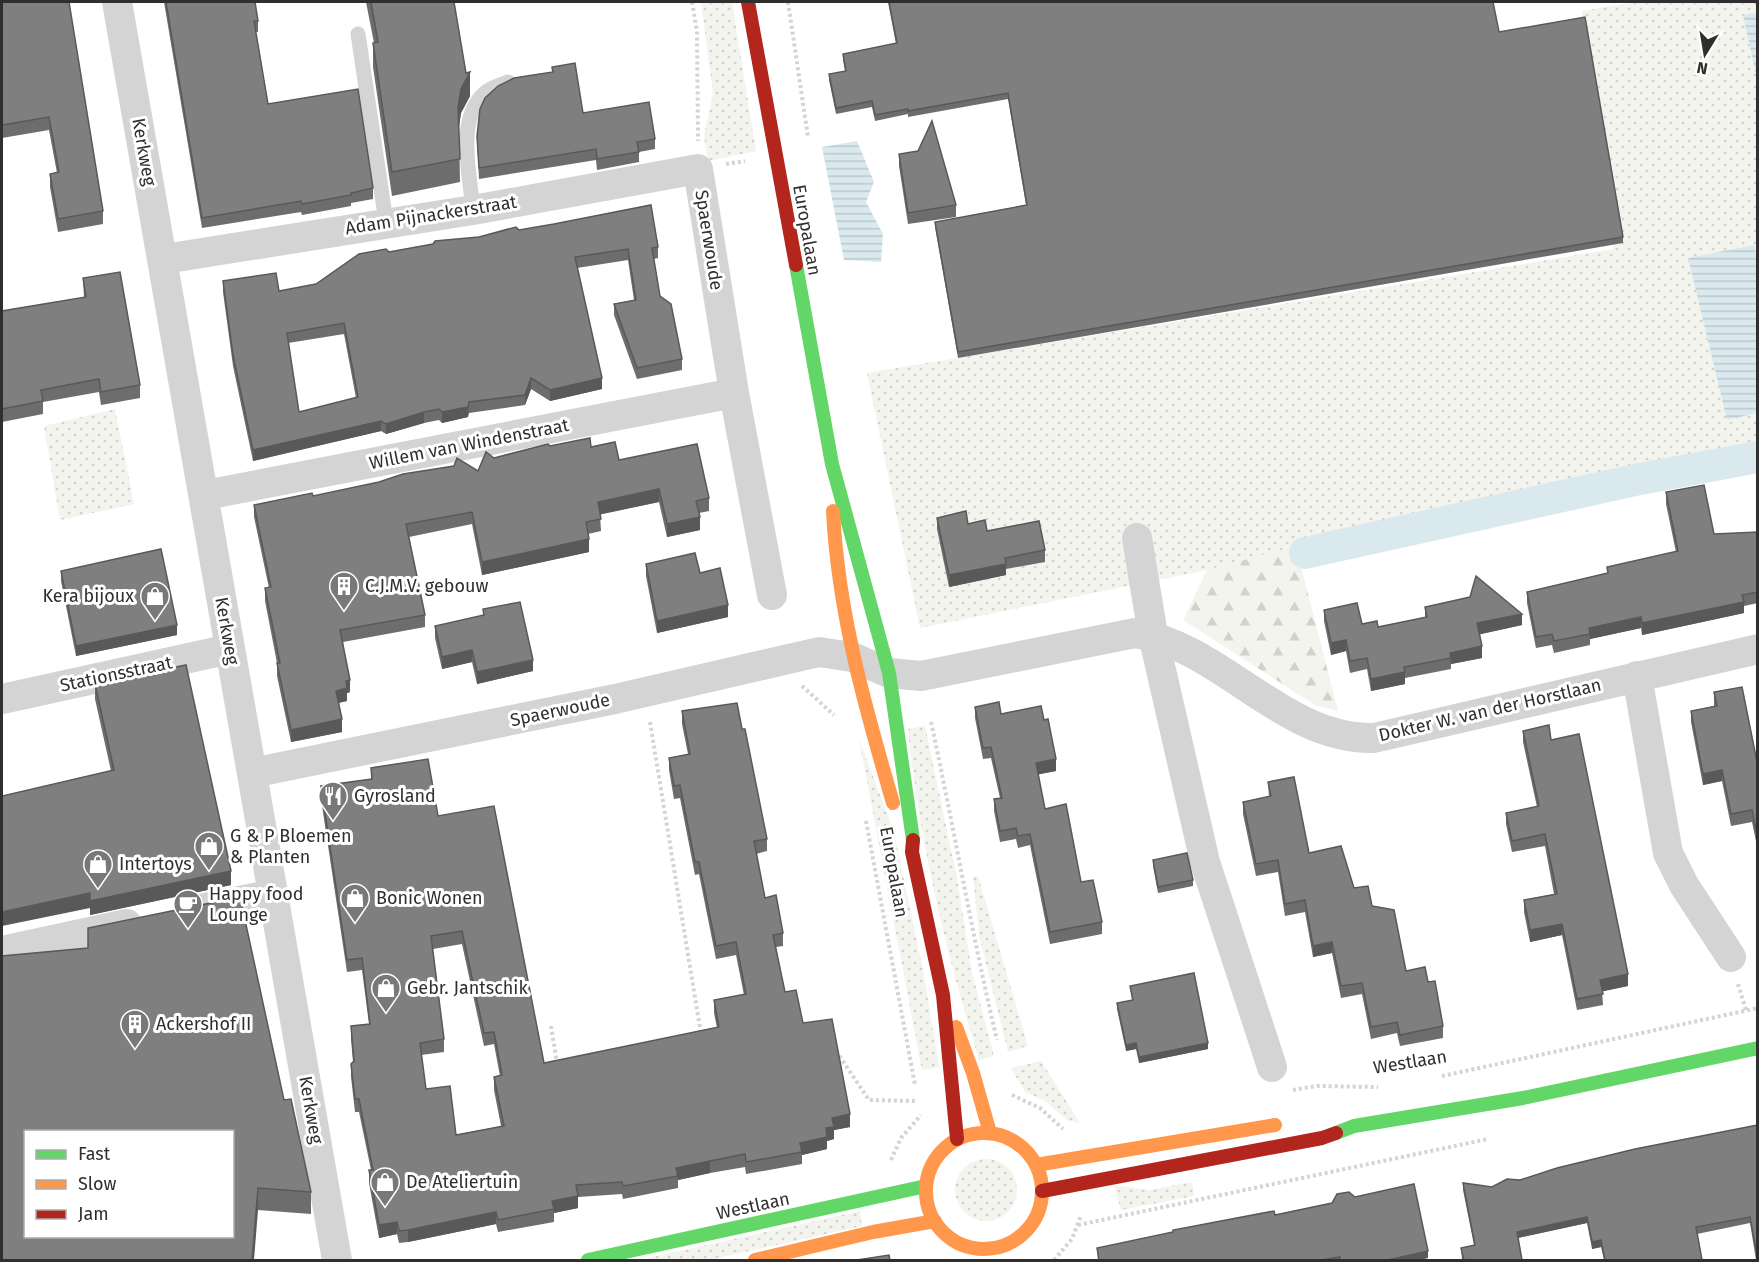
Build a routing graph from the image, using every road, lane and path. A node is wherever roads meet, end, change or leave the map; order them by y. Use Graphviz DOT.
graph roads {
  1 [pos="117,2"];
  2 [pos="692,2"];
  3 [pos="748,2"];
  4 [pos="358,33"];
  5 [pos="508,82"];
  6 [pos="698,169"];
  7 [pos="473,210"];
  8 [pos="386,222"];
  9 [pos="164,258"];
  10 [pos="734,393"];
  11 [pos="832,464"];
  12 [pos="205,495"];
  13 [pos="1137,538"];
  14 [pos="772,595"];
  15 [pos="1153,636"];
  16 [pos="230,649"];
  17 [pos="1758,649"];
  18 [pos="789,657"];
  19 [pos="869,665"];
  20 [pos="1637,676"];
  21 [pos="645,692"];
  22 [pos="2,699"];
  23 [pos="839,719"];
  24 [pos="252,773"];
  25 [pos="864,812"];
  26 [pos="912,852"];
  27 [pos="274,894"];
  28 [pos="2,951"];
  29 [pos="1731,957"];
  30 [pos="943,995"];
  31 [pos="1758,1008"];
  32 [pos="551,1026"];
  33 [pos="702,1040"];
  34 [pos="1758,1048"];
  35 [pos="835,1049"];
  36 [pos="559,1071"];
  37 [pos="1438,1077"];
  38 [pos="1279,1079"];
  39 [pos="1383,1087"];
  40 [pos="918,1101"];
  41 [pos="1324,1120"];
  42 [pos="1288,1124"];
  43 [pos="1354,1126"];
  44 [pos="990,1133"];
  45 [pos="1500,1136"];
  46 [pos="957,1139"];
  47 [pos="1036,1165"];
  48 [pos="926,1186"];
  49 [pos="1042,1191"];
  50 [pos="886,1194"];
  51 [pos="935,1221"];
  52 [pos="1012,1241"];
  53 [pos="981,1254"];
  54 [pos="337,1260"];
  55 [pos="588,1260"];
  56 [pos="755,1260"];
  57 [pos="1014,1260"];
  58 [pos="1054,1260"];
  1 -- 9 [label="street, Kerkweg"];
  2 -- 6 [label="path"];
  3 -- 11 [label="main road, Europalaan"];
  4 -- 8 [label="lane"];
  5 -- 7 [label="lane"];
  6 -- 7 [label="street, Adam Pijnackerstraat"];
  6 -- 10 [label="street, Spaerwoude"];
  7 -- 8 [label="street, Adam Pijnackerstraat"];
  8 -- 9 [label="street, Adam Pijnackerstraat"];
  9 -- 12 [label="street, Kerkweg"];
  10 -- 12 [label="street, Willem van Windenstraat"];
  10 -- 14 [label="street, Spaerwoude"];
  11 -- 19 [label="main road, Europalaan"];
  11 -- 19 [label="main road, Europalaan"];
  12 -- 16 [label="street, Kerkweg"];
  13 -- 15 [label="street"];
  15 -- 19 [label="street, Dokter W. van der Horstlaan"];
  15 -- 20 [label="street, Dokter W. van der Horstlaan"];
  15 -- 38 [label="street"];
  16 -- 22 [label="street, Stationsstraat"];
  16 -- 24 [label="street, Kerkweg"];
  17 -- 20 [label="street, Dokter W. van der Horstlaan"];
  18 -- 19 [label="street, Spaerwoude"];
  18 -- 21 [label="street, Spaerwoude"];
  18 -- 23 [label="path"];
  19 -- 26 [label="main road, Europalaan"];
  19 -- 26 [label="main road, Europalaan"];
  20 -- 29 [label="street"];
  21 -- 24 [label="street, Spaerwoude"];
  21 -- 33 [label="path"];
  24 -- 27 [label="street, Kerkweg"];
  25 -- 40 [label="path, Europalaan"];
  26 -- 30 [label="main road, Europalaan"];
  27 -- 28 [label="street"];
  27 -- 54 [label="street, Kerkweg"];
  30 -- 44 [label="main road, Europalaan"];
  30 -- 46 [label="main road, Europalaan"];
  31 -- 37 [label="path, Westlaan"];
  32 -- 36 [label="path"];
  34 -- 43 [label="main road"];
  35 -- 40 [label="path"];
  38 -- 39 [label="path, Westlaan"];
  40 -- 50 [label="path, Europalaan"];
  41 -- 43 [label="main road"];
  42 -- 47 [label="main road"];
  43 -- 49 [label="main road"];
  44 -- 46 [label="main road"];
  44 -- 47 [label="main road"];
  45 -- 58 [label="path"];
  46 -- 48 [label="main road"];
  47 -- 49 [label="main road"];
  48 -- 50 [label="main road, Westlaan"];
  48 -- 51 [label="main road"];
  49 -- 52 [label="main road"];
  50 -- 55 [label="main road, Westlaan"];
  51 -- 53 [label="main road"];
  51 -- 56 [label="main road"];
  52 -- 53 [label="main road"];
  52 -- 57 [label="main road"];
}
